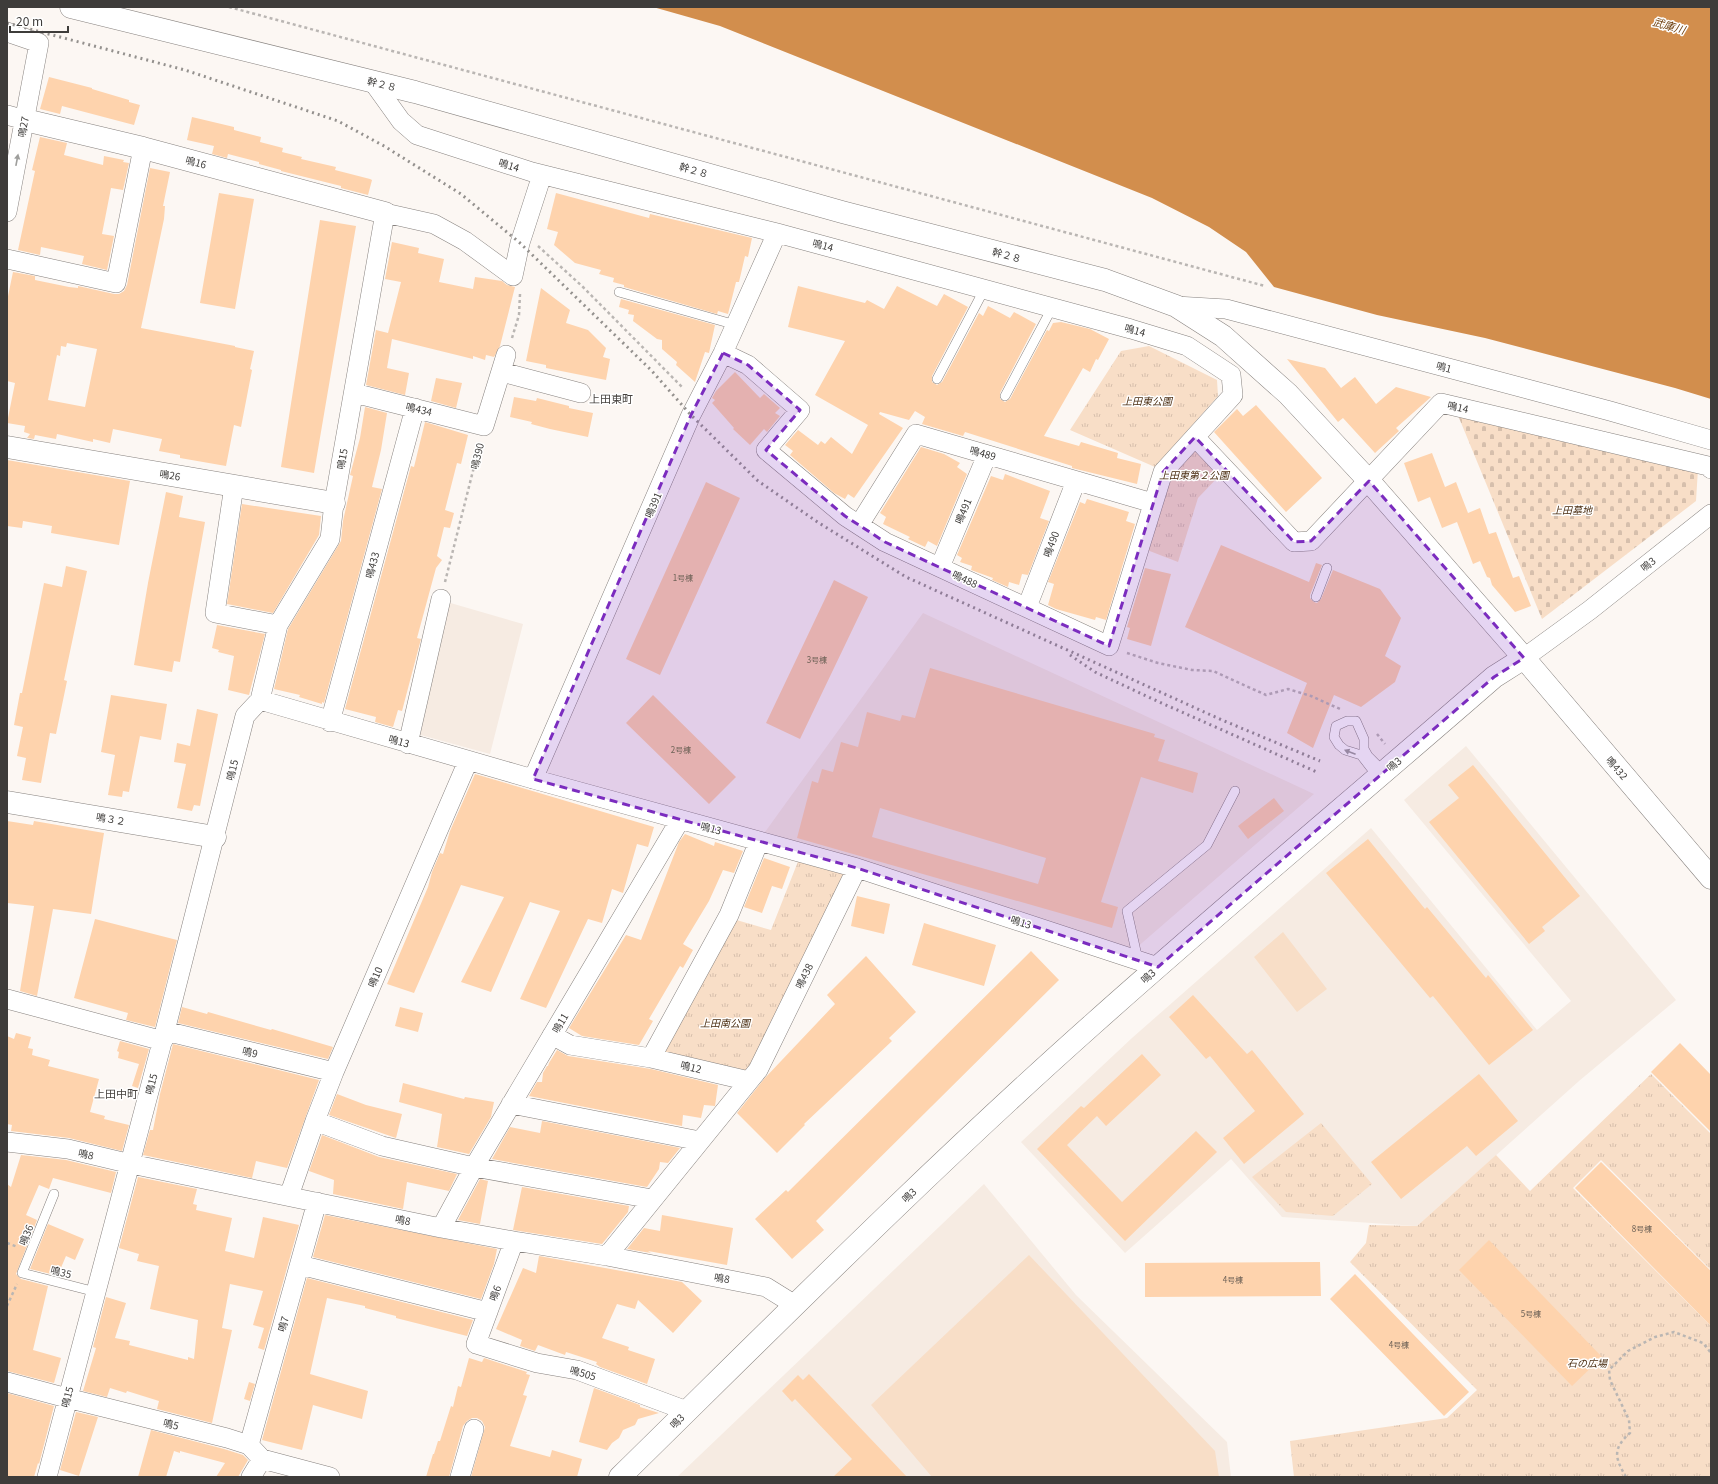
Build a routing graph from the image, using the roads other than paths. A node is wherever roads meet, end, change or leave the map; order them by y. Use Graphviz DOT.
graph roads {
  1 [pos="71,7"];
  2 [pos="7,32"];
  3 [pos="373,82"];
  4 [pos="16,117"];
  5 [pos="143,148"];
  6 [pos="542,174"];
  7 [pos="7,212"];
  8 [pos="385,213"];
  9 [pos="777,232"];
  10 [pos="7,259"];
  11 [pos="985,288"];
  12 [pos="619,292"];
  13 [pos="1176,306"];
  14 [pos="1052,308"];
  15 [pos="736,325"];
  16 [pos="723,353"];
  17 [pos="937,378"];
  18 [pos="580,393"];
  19 [pos="354,394"];
  20 [pos="1005,396"];
  21 [pos="415,408"];
  22 [pos="1195,437"];
  23 [pos="1711,440"];
  24 [pos="7,447"];
  25 [pos="987,455"];
  26 [pos="1711,469"];
  27 [pos="1076,481"];
  28 [pos="1368,481"];
  29 [pos="234,486"];
  30 [pos="334,503"];
  31 [pos="1154,503"];
  32 [pos="1711,514"];
  33 [pos="859,525"];
  34 [pos="940,567"];
  35 [pos="1327,568"];
  36 [pos="1316,597"];
  37 [pos="441,599"];
  38 [pos="1026,607"];
  39 [pos="278,625"];
  40 [pos="1524,658"];
  41 [pos="260,700"];
  42 [pos="330,722"];
  43 [pos="408,744"];
  44 [pos="468,761"];
  45 [pos="1381,774"];
  46 [pos="533,779"];
  47 [pos="1235,791"];
  48 [pos="7,802"];
  49 [pos="680,820"];
  50 [pos="215,837"];
  51 [pos="759,841"];
  52 [pos="857,868"];
  53 [pos="1711,878"];
  54 [pos="1138,960"];
  55 [pos="1158,967"];
  56 [pos="7,999"];
  57 [pos="552,1035"];
  58 [pos="164,1036"];
  59 [pos="651,1058"];
  60 [pos="334,1072"];
  61 [pos="749,1081"];
  62 [pos="511,1104"];
  63 [pos="315,1120"];
  64 [pos="700,1141"];
  65 [pos="7,1142"];
  66 [pos="131,1164"];
  67 [pos="474,1167"];
  68 [pos="54,1194"];
  69 [pos="288,1196"];
  70 [pos="652,1199"];
  71 [pos="317,1202"];
  72 [pos="441,1228"];
  73 [pos="514,1241"];
  74 [pos="608,1256"];
  75 [pos="300,1265"];
  76 [pos="22,1273"];
  77 [pos="96,1292"];
  78 [pos="795,1305"];
  79 [pos="488,1312"];
  80 [pos="476,1344"];
  81 [pos="7,1382"];
  82 [pos="67,1398"];
  83 [pos="687,1411"];
  84 [pos="474,1429"];
  85 [pos="249,1445"];
  86 [pos="262,1459"];
  87 [pos="47,1477"];
  88 [pos="251,1477"];
  89 [pos="330,1477"];
  90 [pos="460,1477"];
  91 [pos="620,1477"];
  1 -- 3 [label="street, 幹２８"];
  2 -- 4 [label="street, 鳴27"];
  3 -- 6 [label="street, 鳴14"];
  3 -- 13 [label="street, 幹２８"];
  4 -- 5 [label="street, 鳴16"];
  7 -- 4 [label="street, 鳴27, one-way"];
  5 -- 8 [label="street, 鳴16"];
  5 -- 10 [label="street"];
  6 -- 8 [label="street"];
  6 -- 9 [label="street, 鳴14"];
  8 -- 19 [label="street, 鳴15"];
  9 -- 11 [label="street, 鳴14"];
  9 -- 15 [label="street, 鳴391"];
  11 -- 14 [label="street, 鳴14"];
  11 -- 17 [label="lane"];
  12 -- 15 [label="lane"];
  13 -- 23 [label="street, 鳴1"];
  13 -- 28 [label="street, 幹２８"];
  14 -- 20 [label="lane"];
  14 -- 22 [label="street, 鳴14"];
  15 -- 16 [label="street, 鳴391"];
  16 -- 33 [label="street, 鳴488"];
  16 -- 46 [label="street, 鳴391"];
  18 -- 21 [label="street, 鳴434"];
  19 -- 21 [label="street, 鳴434"];
  19 -- 30 [label="street, 鳴15"];
  21 -- 42 [label="street, 鳴433"];
  22 -- 28 [label="street, 鳴14"];
  22 -- 31 [label="street"];
  24 -- 29 [label="street, 鳴26"];
  25 -- 27 [label="street, 鳴489"];
  25 -- 33 [label="street, 鳴489"];
  25 -- 34 [label="street, 鳴491"];
  26 -- 28 [label="street, 鳴14"];
  27 -- 31 [label="street, 鳴489"];
  27 -- 38 [label="street, 鳴490"];
  28 -- 40 [label="street, 鳴432"];
  29 -- 30 [label="street, 鳴26"];
  29 -- 39 [label="street"];
  30 -- 39 [label="street, 鳴15"];
  31 -- 38 [label="street, 鳴488"];
  32 -- 40 [label="street, 鳴3"];
  33 -- 34 [label="street, 鳴488"];
  34 -- 38 [label="street, 鳴488"];
  35 -- 36 [label="lane"];
  37 -- 43 [label="street"];
  39 -- 41 [label="street, 鳴15"];
  40 -- 45 [label="street, 鳴3"];
  40 -- 53 [label="street, 鳴432"];
  41 -- 42 [label="street, 鳴13"];
  41 -- 50 [label="street, 鳴15"];
  42 -- 43 [label="street, 鳴13"];
  43 -- 44 [label="street, 鳴13"];
  44 -- 46 [label="street, 鳴13"];
  44 -- 60 [label="street, 鳴10"];
  45 -- 45 [label="lane, one-way"];
  45 -- 55 [label="street, 鳴3"];
  46 -- 49 [label="street, 鳴13"];
  47 -- 54 [label="lane"];
  48 -- 50 [label="street, 鳴３２"];
  49 -- 51 [label="street, 鳴13"];
  49 -- 57 [label="street, 鳴11"];
  50 -- 58 [label="street, 鳴15"];
  51 -- 52 [label="street, 鳴13"];
  51 -- 59 [label="street"];
  52 -- 54 [label="street, 鳴13"];
  52 -- 61 [label="street, 鳴438"];
  54 -- 55 [label="street, 鳴13"];
  55 -- 78 [label="street, 鳴3"];
  56 -- 58 [label="street, 鳴9"];
  57 -- 59 [label="street, 鳴12"];
  57 -- 62 [label="street, 鳴11"];
  58 -- 60 [label="street, 鳴9"];
  58 -- 66 [label="street, 鳴15"];
  59 -- 61 [label="street, 鳴12"];
  60 -- 63 [label="street, 鳴10"];
  61 -- 64 [label="street"];
  62 -- 64 [label="street"];
  62 -- 67 [label="street, 鳴11"];
  63 -- 67 [label="street"];
  63 -- 69 [label="street, 鳴10"];
  64 -- 70 [label="street"];
  65 -- 66 [label="street, 鳴8"];
  66 -- 69 [label="street, 鳴8"];
  66 -- 77 [label="street, 鳴15"];
  67 -- 70 [label="street"];
  67 -- 72 [label="street, 鳴11"];
  68 -- 76 [label="lane, 鳴36"];
  69 -- 71 [label="street, 鳴8"];
  70 -- 74 [label="street"];
  71 -- 72 [label="street, 鳴8"];
  71 -- 75 [label="street, 鳴7"];
  72 -- 73 [label="street, 鳴8"];
  73 -- 74 [label="street, 鳴8"];
  73 -- 79 [label="street, 鳴6"];
  74 -- 78 [label="street, 鳴8"];
  75 -- 79 [label="street"];
  75 -- 85 [label="street, 鳴7"];
  76 -- 77 [label="lane, 鳴35"];
  77 -- 82 [label="street, 鳴15"];
  78 -- 83 [label="street, 鳴3"];
  79 -- 80 [label="street, 鳴6"];
  80 -- 83 [label="street, 鳴505"];
  81 -- 82 [label="street, 鳴5"];
  82 -- 85 [label="street, 鳴5"];
  82 -- 87 [label="street, 鳴15"];
  83 -- 91 [label="street, 鳴3"];
  84 -- 90 [label="street"];
  85 -- 86 [label="street, 鳴5"];
  86 -- 88 [label="street"];
  86 -- 89 [label="street"];
}
